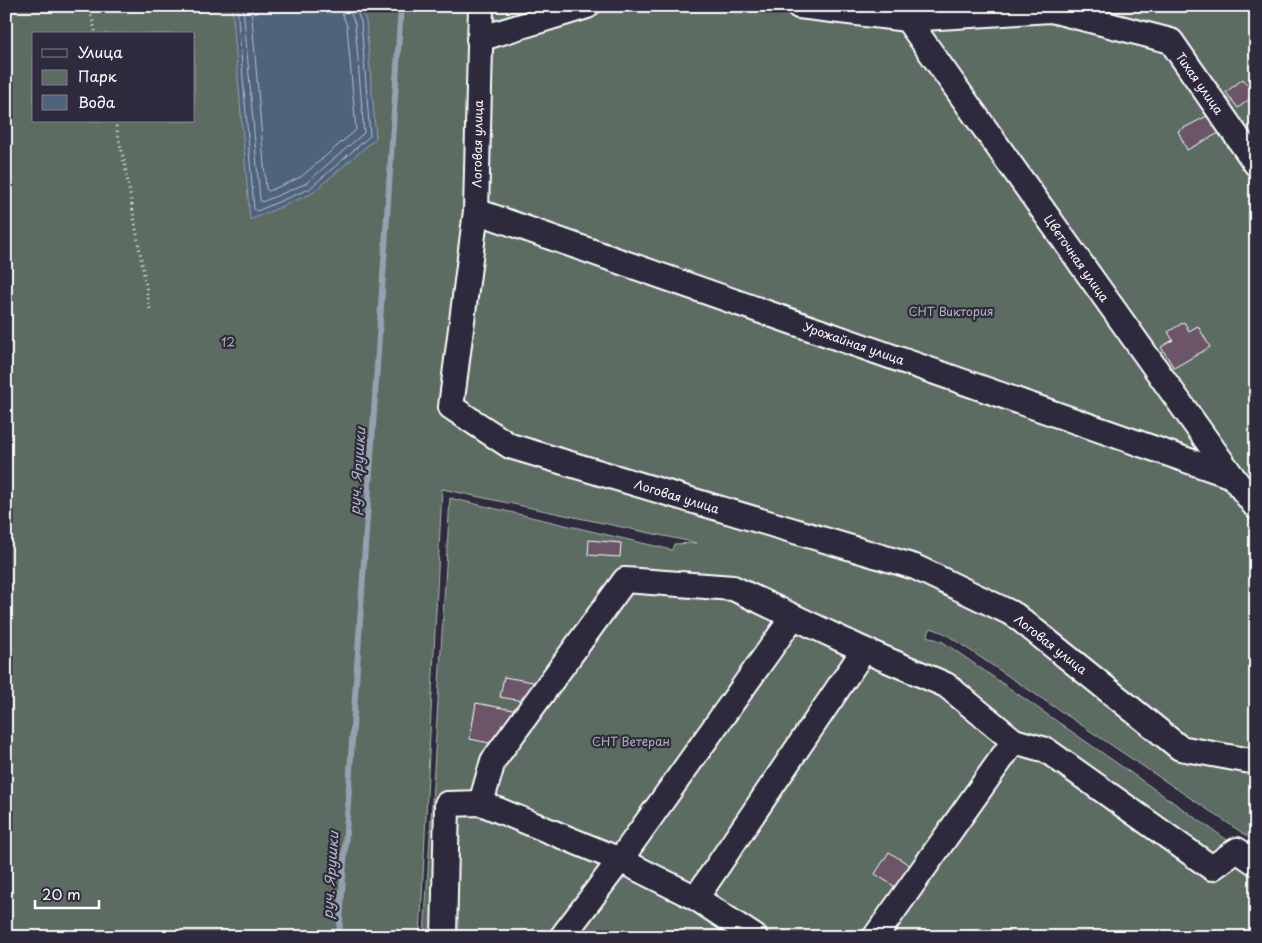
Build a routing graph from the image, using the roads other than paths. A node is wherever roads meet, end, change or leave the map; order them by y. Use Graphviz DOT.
graph roads {
  1 [pos="481,6"];
  2 [pos="586,6"];
  3 [pos="799,6"];
  4 [pos="907,12"];
  5 [pos="479,39"];
  6 [pos="1256,164"];
  7 [pos="476,210"];
  8 [pos="1232,476"];
  9 [pos="1256,507"];
  10 [pos="793,617"];
  11 [pos="864,650"];
  12 [pos="1014,741"];
  13 [pos="1256,762"];
  14 [pos="481,802"];
  15 [pos="620,860"];
  16 [pos="1256,863"];
  17 [pos="696,898"];
  18 [pos="444,937"];
  19 [pos="562,937"];
  20 [pos="755,937"];
  21 [pos="875,937"];
  1 -- 5 [label="street, Логовая улица"];
  2 -- 5 [label="street"];
  3 -- 4 [label="street, Тихая улица"];
  4 -- 6 [label="street, Тихая улица"];
  4 -- 8 [label="street, Цветочная улица"];
  5 -- 7 [label="street, Логовая улица"];
  7 -- 8 [label="street, Урожайная улица"];
  7 -- 13 [label="street, Логовая улица"];
  8 -- 9 [label="street, Цветочная улица"];
  10 -- 11 [label="street"];
  10 -- 14 [label="street"];
  10 -- 15 [label="street"];
  11 -- 12 [label="street"];
  11 -- 17 [label="street"];
  12 -- 16 [label="street"];
  12 -- 21 [label="street"];
  14 -- 15 [label="street"];
  14 -- 18 [label="street"];
  15 -- 17 [label="street"];
  15 -- 19 [label="street"];
  17 -- 20 [label="street"];
}
